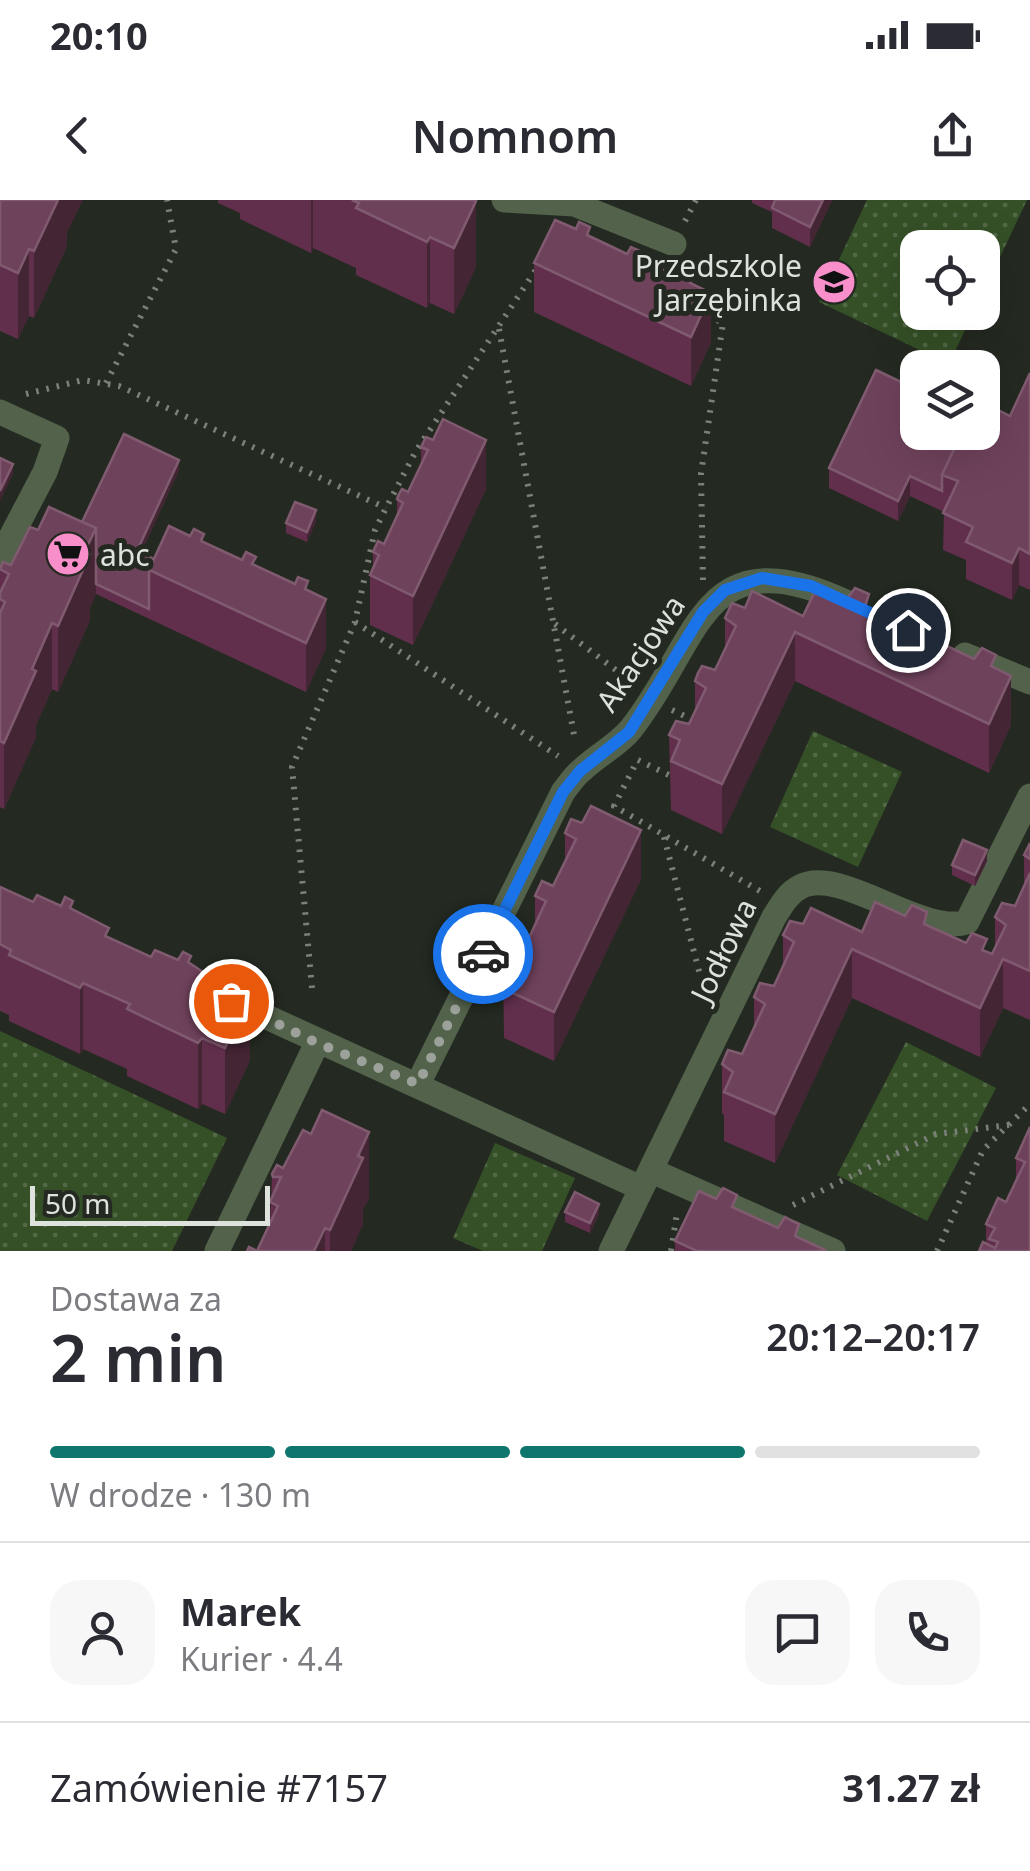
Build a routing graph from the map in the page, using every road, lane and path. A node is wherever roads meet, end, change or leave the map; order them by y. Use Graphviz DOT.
graph roads {
  1 [pos="167,200"];
  2 [pos="504,200"];
  3 [pos="674,244"];
  4 [pos="544,256"];
  5 [pos="696,310"];
  6 [pos="499,330"];
  7 [pos="106,383"];
  8 [pos="25,394"];
  9 [pos="0,412"];
  10 [pos="386,508"];
  11 [pos="0,558"];
  12 [pos="703,612"];
  13 [pos="875,616"];
  14 [pos="355,622"];
  15 [pos="554,624"];
  16 [pos="940,645"];
  17 [pos="1030,682"];
  18 [pos="658,702"];
  19 [pos="698,722"];
  20 [pos="580,771"];
  21 [pos="673,777"];
  22 [pos="1030,796"];
  23 [pos="664,836"];
  24 [pos="784,900"];
  25 [pos="202,987"];
  26 [pos="312,988"];
  27 [pos="716,1038"];
  28 [pos="317,1043"];
  29 [pos="418,1084"];
  30 [pos="1030,1104"];
  31 [pos="1009,1125"];
  32 [pos="646,1179"];
  33 [pos="678,1206"];
  34 [pos="764,1220"];
  35 [pos="217,1251"];
  36 [pos="611,1251"];
  37 [pos="671,1251"];
  38 [pos="832,1251"];
  39 [pos="936,1251"];
  1 -- 7 [label="path"];
  2 -- 3 [label="street"];
  4 -- 6 [label="path"];
  5 -- 12 [label="path"];
  6 -- 10 [label="path"];
  6 -- 15 [label="path"];
  7 -- 8 [label="path"];
  7 -- 10 [label="path"];
  9 -- 11 [label="street"];
  10 -- 14 [label="path"];
  12 -- 13 [label="street, Akacjowa"];
  12 -- 18 [label="street, Akacjowa"];
  14 -- 20 [label="path"];
  14 -- 26 [label="path"];
  15 -- 18 [label="path"];
  15 -- 20 [label="path"];
  16 -- 17 [label="street"];
  18 -- 19 [label="path"];
  18 -- 20 [label="street, Akacjowa"];
  20 -- 29 [label="street, Akacjowa"];
  21 -- 23 [label="path"];
  22 -- 24 [label="street, Jodłowa"];
  23 -- 24 [label="path"];
  23 -- 27 [label="path"];
  24 -- 27 [label="street, Jodłowa"];
  25 -- 28 [label="street"];
  27 -- 32 [label="street, Jodłowa"];
  28 -- 29 [label="street"];
  28 -- 35 [label="street"];
  29 -- 32 [label="street"];
  30 -- 31 [label="path"];
  31 -- 34 [label="path"];
  31 -- 39 [label="path"];
  32 -- 34 [label="street"];
  32 -- 36 [label="street, Jodłowa"];
  33 -- 37 [label="path"];
  34 -- 38 [label="street"];
}
